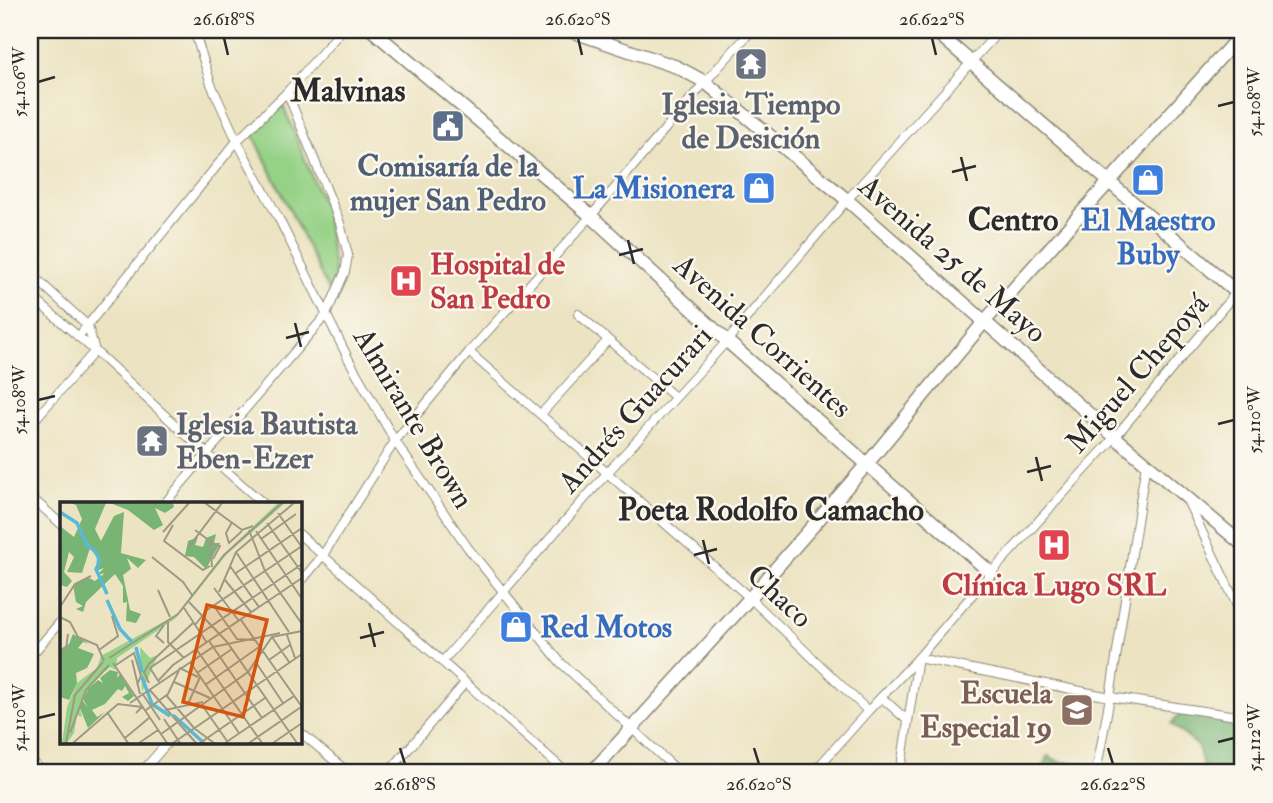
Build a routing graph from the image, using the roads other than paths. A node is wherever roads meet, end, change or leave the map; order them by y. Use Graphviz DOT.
graph roads {
  1 [pos="194,30"];
  2 [pos="342,30"];
  3 [pos="372,30"];
  4 [pos="568,30"];
  5 [pos="752,30"];
  6 [pos="934,30"];
  7 [pos="1000,30"];
  8 [pos="1243,32"];
  9 [pos="970,63"];
  10 [pos="705,82"];
  11 [pos="287,92"];
  12 [pos="237,141"];
  13 [pos="1108,182"];
  14 [pos="847,200"];
  15 [pos="591,216"];
  16 [pos="30,274"];
  17 [pos="1241,291"];
  18 [pos="30,295"];
  19 [pos="578,314"];
  20 [pos="326,315"];
  21 [pos="984,322"];
  22 [pos="88,326"];
  23 [pos="78,337"];
  24 [pos="608,340"];
  25 [pos="727,341"];
  26 [pos="95,351"];
  27 [pos="469,352"];
  28 [pos="675,397"];
  29 [pos="541,414"];
  30 [pos="30,425"];
  31 [pos="1115,437"];
  32 [pos="395,441"];
  33 [pos="208,455"];
  34 [pos="1146,463"];
  35 [pos="867,464"];
  36 [pos="608,472"];
  37 [pos="1185,495"];
  38 [pos="30,496"];
  39 [pos="166,502"];
  40 [pos="262,502"];
  41 [pos="60,523"];
  42 [pos="301,536"];
  43 [pos="1243,545"];
  44 [pos="323,555"];
  45 [pos="990,573"];
  46 [pos="301,581"];
  47 [pos="503,593"];
  48 [pos="750,598"];
  49 [pos="1243,618"];
  50 [pos="60,622"];
  51 [pos="30,657"];
  52 [pos="918,658"];
  53 [pos="442,662"];
  54 [pos="465,683"];
  55 [pos="881,697"];
  56 [pos="1110,697"];
  57 [pos="868,711"];
  58 [pos="1243,717"];
  59 [pos="908,721"];
  60 [pos="631,728"];
  61 [pos="301,733"];
  62 [pos="166,744"];
  63 [pos="30,759"];
  64 [pos="44,773"];
  65 [pos="141,773"];
  66 [pos="349,773"];
  67 [pos="388,773"];
  68 [pos="567,773"];
  69 [pos="591,773"];
  70 [pos="680,773"];
  71 [pos="813,773"];
  72 [pos="900,773"];
  73 [pos="1096,773"];
  1 -- 12 [label="street, Almirante Brown"];
  2 -- 11 [label="street"];
  3 -- 15 [label="main road, Avenida Corrientes"];
  4 -- 10 [label="main road, Avenida 25 de Mayo"];
  5 -- 10 [label="street"];
  6 -- 9 [label="main road"];
  7 -- 9 [label="street, Andrés Guacurari"];
  8 -- 13 [label="main road"];
  9 -- 13 [label="main road"];
  9 -- 14 [label="street, Andrés Guacurari"];
  10 -- 14 [label="main road, Avenida 25 de Mayo"];
  10 -- 15 [label="street"];
  11 -- 12 [label="street"];
  11 -- 20 [label="street"];
  12 -- 20 [label="street, Almirante Brown"];
  12 -- 22 [label="street"];
  13 -- 17 [label="main road"];
  13 -- 21 [label="main road"];
  14 -- 21 [label="main road, Avenida 25 de Mayo"];
  14 -- 25 [label="street, Andrés Guacurari"];
  15 -- 25 [label="main road, Avenida Corrientes"];
  15 -- 27 [label="street"];
  16 -- 22 [label="street"];
  17 -- 31 [label="street, Miguel Chepoyá"];
  18 -- 23 [label="street"];
  19 -- 24 [label="street"];
  20 -- 32 [label="street, Almirante Brown"];
  20 -- 33 [label="street"];
  21 -- 31 [label="main road, Avenida 25 de Mayo"];
  21 -- 35 [label="main road"];
  22 -- 23 [label="street"];
  22 -- 26 [label="street"];
  23 -- 26 [label="street"];
  24 -- 28 [label="street"];
  24 -- 29 [label="street"];
  25 -- 28 [label="street, Andrés Guacurari"];
  25 -- 35 [label="main road, Avenida Corrientes"];
  26 -- 30 [label="street"];
  26 -- 33 [label="street"];
  27 -- 29 [label="street, Chaco"];
  27 -- 32 [label="street"];
  28 -- 36 [label="street, Andrés Guacurari"];
  29 -- 36 [label="street, Chaco"];
  31 -- 34 [label="main road, Avenida 25 de Mayo"];
  31 -- 45 [label="street, Miguel Chepoyá"];
  32 -- 44 [label="street"];
  32 -- 47 [label="street, Almirante Brown"];
  33 -- 39 [label="street"];
  33 -- 40 [label="street"];
  34 -- 37 [label="main road, Avenida 25 de Mayo"];
  34 -- 56 [label="street"];
  35 -- 45 [label="main road, Avenida Corrientes"];
  35 -- 48 [label="main road"];
  36 -- 47 [label="street, Andrés Guacurari"];
  36 -- 48 [label="street, Chaco"];
  37 -- 43 [label="main road, Avenida 25 de Mayo"];
  37 -- 49 [label="street"];
  38 -- 41 [label="street"];
  42 -- 44 [label="street"];
  44 -- 46 [label="street"];
  44 -- 53 [label="street"];
  45 -- 52 [label="street, Miguel Chepoyá"];
  47 -- 53 [label="street, Andrés Guacurari"];
  47 -- 60 [label="street, Almirante Brown"];
  48 -- 57 [label="street, Chaco"];
  48 -- 60 [label="main road"];
  50 -- 51 [label="street"];
  52 -- 55 [label="street, Miguel Chepoyá"];
  52 -- 56 [label="street"];
  52 -- 59 [label="street"];
  53 -- 54 [label="street"];
  54 -- 67 [label="street"];
  54 -- 68 [label="street"];
  55 -- 57 [label="street, Miguel Chepoyá"];
  55 -- 59 [label="street"];
  56 -- 58 [label="street"];
  56 -- 73 [label="street"];
  57 -- 71 [label="street, Miguel Chepoyá"];
  59 -- 72 [label="street"];
  60 -- 69 [label="main road"];
  60 -- 70 [label="street, Almirante Brown"];
  61 -- 66 [label="street"];
  62 -- 65 [label="street"];
  63 -- 64 [label="street"];
}
